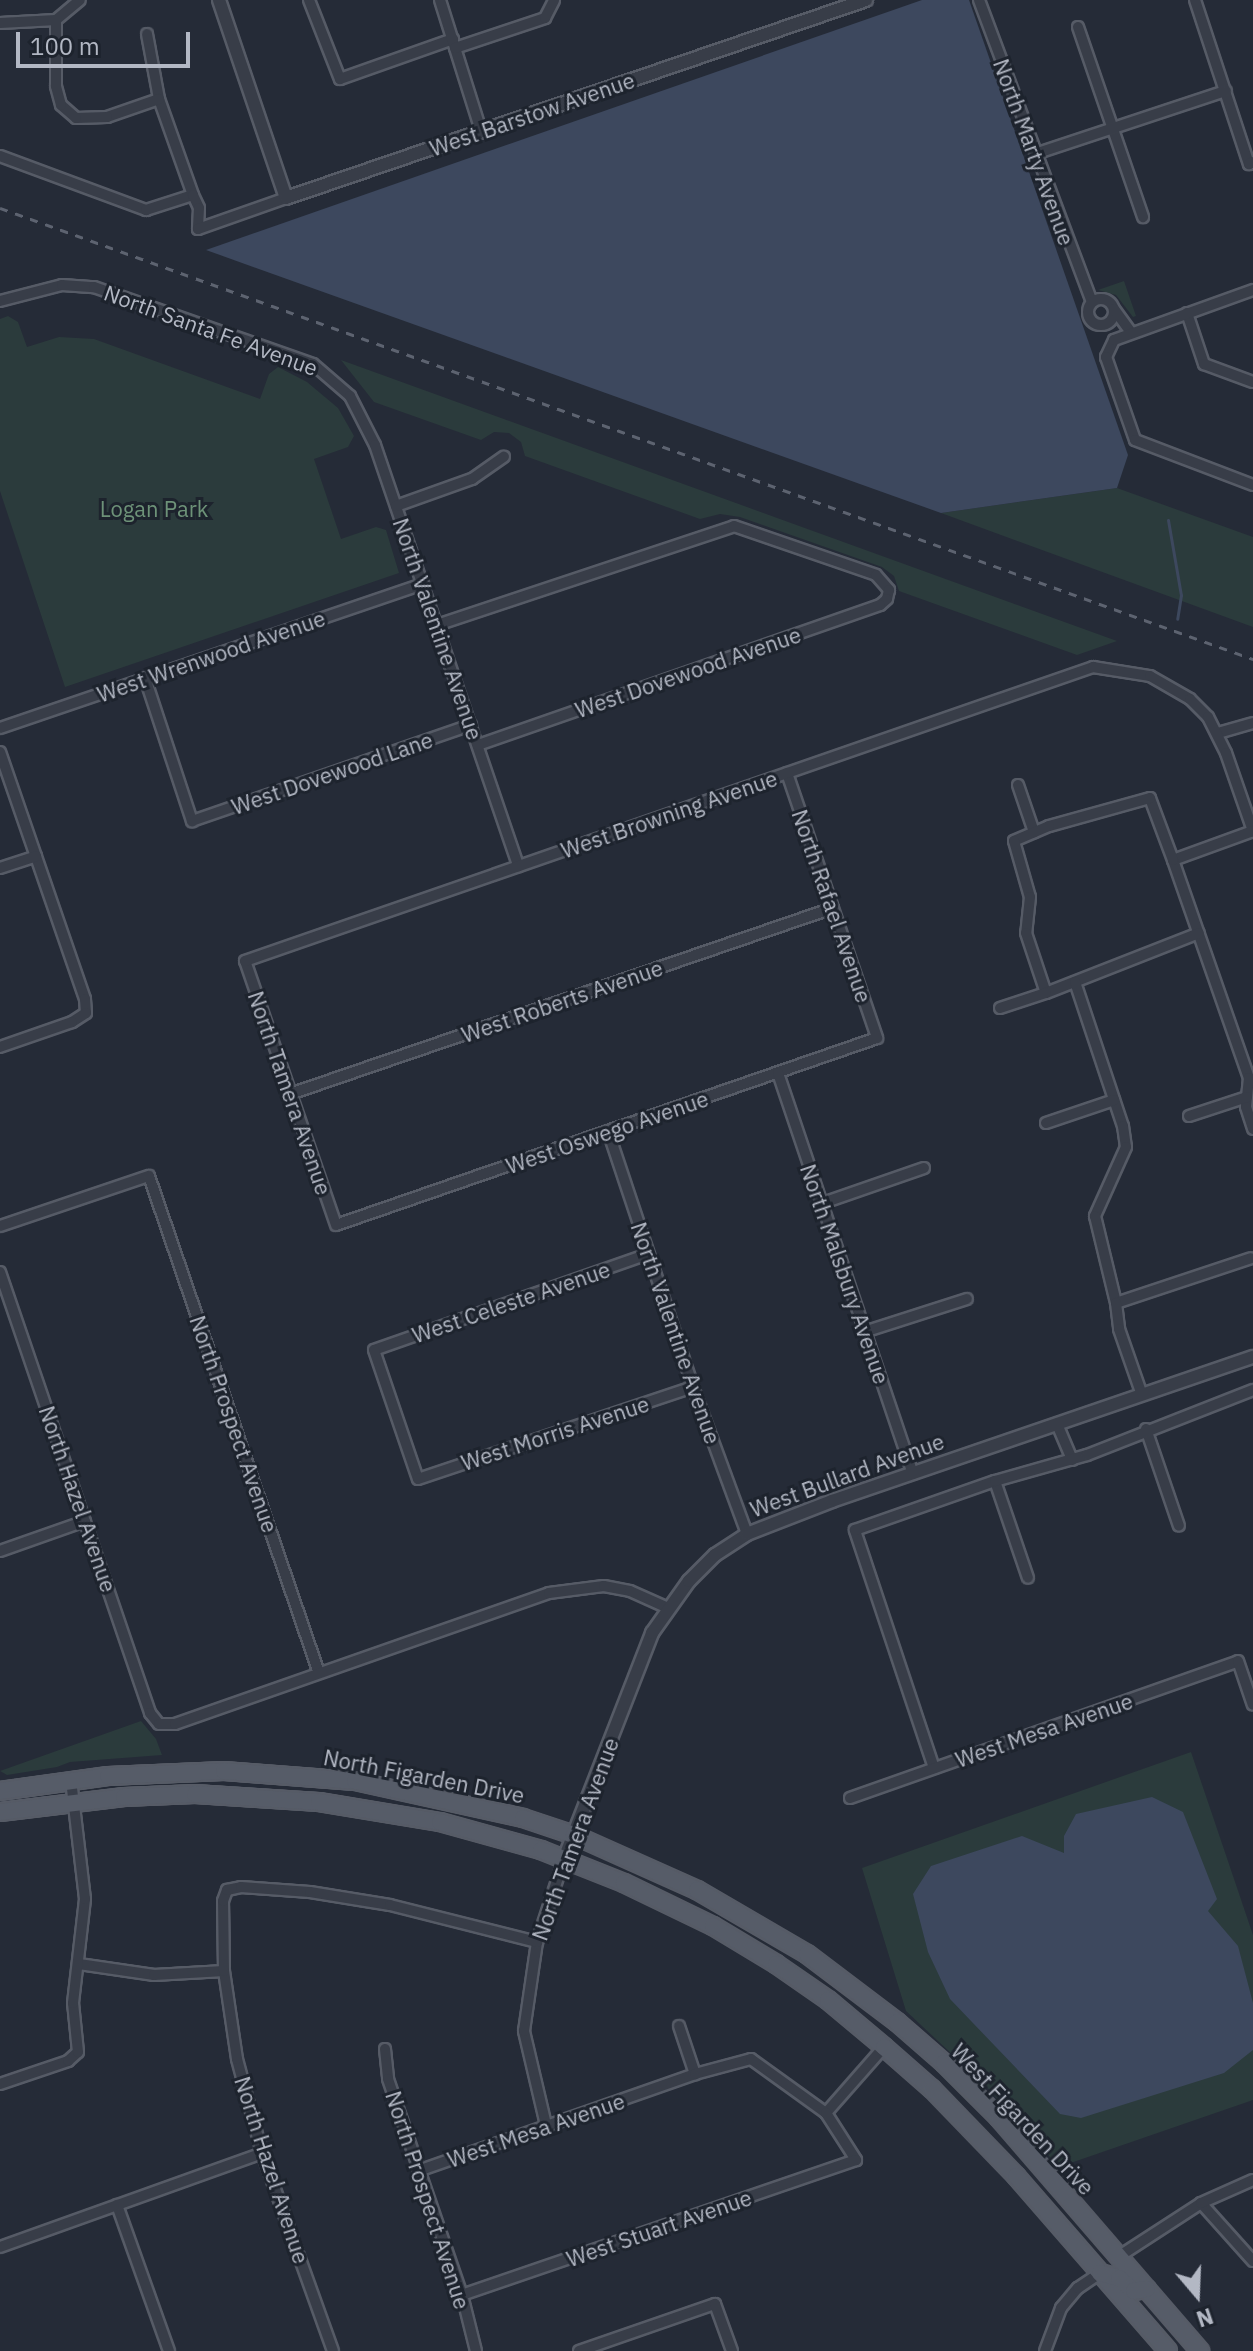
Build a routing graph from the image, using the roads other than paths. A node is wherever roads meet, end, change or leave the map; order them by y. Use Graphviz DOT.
graph roads {
  1 [pos="80,0"];
  2 [pos="219,0"];
  3 [pos="309,0"];
  4 [pos="440,0"];
  5 [pos="554,0"];
  6 [pos="866,0"];
  7 [pos="979,0"];
  8 [pos="1195,0"];
  9 [pos="56,20"];
  10 [pos="0,23"];
  11 [pos="1078,27"];
  12 [pos="147,34"];
  13 [pos="454,43"];
  14 [pos="1226,91"];
  15 [pos="159,99"];
  16 [pos="1113,129"];
  17 [pos="481,131"];
  18 [pos="1035,154"];
  19 [pos="0,156"];
  20 [pos="1253,162"];
  21 [pos="193,195"];
  22 [pos="286,198"];
  23 [pos="1143,217"];
  24 [pos="1253,290"];
  25 [pos="0,301"];
  26 [pos="1092,302"];
  27 [pos="1114,309"];
  28 [pos="1187,313"];
  29 [pos="1098,324"];
  30 [pos="1131,332"];
  31 [pos="1114,340"];
  32 [pos="1253,382"];
  33 [pos="350,396"];
  34 [pos="504,457"];
  35 [pos="1253,485"];
  36 [pos="396,506"];
  37 [pos="423,584"];
  38 [pos="437,625"];
  39 [pos="145,678"];
  40 [pos="1253,723"];
  41 [pos="471,725"];
  42 [pos="0,728"];
  43 [pos="1218,733"];
  44 [pos="478,745"];
  45 [pos="0,752"];
  46 [pos="787,773"];
  47 [pos="1018,785"];
  48 [pos="1253,831"];
  49 [pos="1034,832"];
  50 [pos="36,856"];
  51 [pos="1173,860"];
  52 [pos="518,866"];
  53 [pos="0,868"];
  54 [pos="833,908"];
  55 [pos="1199,933"];
  56 [pos="245,961"];
  57 [pos="1075,982"];
  58 [pos="1046,993"];
  59 [pos="1000,1008"];
  60 [pos="877,1038"];
  61 [pos="0,1047"];
  62 [pos="778,1073"];
  63 [pos="290,1094"];
  64 [pos="1247,1097"];
  65 [pos="1114,1100"];
  66 [pos="1189,1116"];
  67 [pos="1046,1123"];
  68 [pos="1253,1129"];
  69 [pos="608,1131"];
  70 [pos="924,1168"];
  71 [pos="820,1204"];
  72 [pos="336,1225"];
  73 [pos="0,1226"];
  74 [pos="648,1254"];
  75 [pos="1252,1260"];
  76 [pos="0,1272"];
  77 [pos="967,1299"];
  78 [pos="1116,1303"];
  79 [pos="864,1332"];
  80 [pos="1253,1357"];
  81 [pos="693,1387"];
  82 [pos="1253,1390"];
  83 [pos="1142,1395"];
  84 [pos="1057,1424"];
  85 [pos="1146,1429"];
  86 [pos="1072,1460"];
  87 [pos="913,1474"];
  88 [pos="418,1479"];
  89 [pos="995,1481"];
  90 [pos="85,1521"];
  91 [pos="1179,1526"];
  92 [pos="747,1534"];
  93 [pos="0,1551"];
  94 [pos="1028,1578"];
  95 [pos="668,1608"];
  96 [pos="319,1673"];
  97 [pos="1253,1705"];
  98 [pos="934,1768"];
  99 [pos="71,1780"];
  100 [pos="0,1791"];
  101 [pos="850,1798"];
  102 [pos="73,1801"];
  103 [pos="0,1812"];
  104 [pos="574,1835"];
  105 [pos="564,1859"];
  106 [pos="537,1942"];
  107 [pos="79,1964"];
  108 [pos="224,1971"];
  109 [pos="679,2026"];
  110 [pos="884,2047"];
  111 [pos="385,2049"];
  112 [pos="695,2074"];
  113 [pos="0,2084"];
  114 [pos="826,2113"];
  115 [pos="546,2125"];
  116 [pos="262,2153"];
  117 [pos="418,2171"];
  118 [pos="1253,2180"];
  119 [pos="1201,2203"];
  120 [pos="117,2205"];
  121 [pos="1068,2234"];
  122 [pos="0,2247"];
  123 [pos="1118,2257"];
  124 [pos="1253,2261"];
  125 [pos="1100,2273"];
  126 [pos="1147,2289"];
  127 [pos="462,2295"];
  128 [pos="169,2351"];
  129 [pos="333,2351"];
  130 [pos="476,2351"];
  131 [pos="579,2351"];
  132 [pos="732,2351"];
  133 [pos="1045,2351"];
  134 [pos="1168,2351"];
  135 [pos="1200,2351"];
  1 -- 9 [label="street"];
  2 -- 22 [label="street"];
  3 -- 13 [label="street"];
  4 -- 13 [label="street"];
  5 -- 13 [label="street"];
  6 -- 17 [label="street, West Barstow Avenue"];
  7 -- 18 [label="street, North Marty Avenue"];
  8 -- 14 [label="street"];
  9 -- 10 [label="street"];
  9 -- 15 [label="street"];
  11 -- 16 [label="street"];
  12 -- 15 [label="street"];
  13 -- 17 [label="street"];
  14 -- 16 [label="street"];
  14 -- 20 [label="street"];
  15 -- 21 [label="street"];
  16 -- 18 [label="street"];
  16 -- 23 [label="street"];
  17 -- 22 [label="street, West Barstow Avenue"];
  18 -- 26 [label="street, North Marty Avenue"];
  19 -- 21 [label="street"];
  21 -- 22 [label="street, West Barstow Avenue"];
  24 -- 28 [label="street"];
  25 -- 33 [label="street, North Santa Fe Avenue"];
  26 -- 27 [label="street"];
  26 -- 29 [label="street, North Marty Avenue"];
  27 -- 29 [label="street"];
  27 -- 30 [label="street"];
  28 -- 30 [label="street"];
  28 -- 32 [label="street"];
  29 -- 31 [label="street, North Marty Avenue"];
  30 -- 31 [label="street"];
  31 -- 35 [label="street"];
  33 -- 36 [label="street, North Valentine Avenue"];
  34 -- 36 [label="street"];
  36 -- 37 [label="street, North Valentine Avenue"];
  37 -- 38 [label="street, North Valentine Avenue"];
  37 -- 39 [label="street, West Wrenwood Avenue"];
  38 -- 41 [label="street, North Valentine Avenue"];
  38 -- 44 [label="street, West Dovewood Avenue"];
  39 -- 41 [label="street, West Dovewood Lane"];
  39 -- 42 [label="street, West Wrenwood Avenue"];
  40 -- 43 [label="street"];
  41 -- 44 [label="street, North Valentine Avenue"];
  43 -- 46 [label="street, West Browning Avenue"];
  43 -- 48 [label="street"];
  44 -- 52 [label="street, North Valentine Avenue"];
  45 -- 50 [label="street"];
  46 -- 52 [label="street, West Browning Avenue"];
  46 -- 54 [label="street, North Rafael Avenue"];
  47 -- 49 [label="street"];
  48 -- 51 [label="street"];
  49 -- 51 [label="street"];
  49 -- 58 [label="street"];
  50 -- 53 [label="street"];
  50 -- 61 [label="street"];
  51 -- 55 [label="street"];
  52 -- 56 [label="street, West Browning Avenue"];
  54 -- 60 [label="street, North Rafael Avenue"];
  54 -- 63 [label="street, West Roberts Avenue"];
  55 -- 57 [label="street"];
  55 -- 64 [label="street"];
  56 -- 63 [label="street, North Tamera Avenue"];
  57 -- 58 [label="street"];
  57 -- 65 [label="street"];
  58 -- 59 [label="street"];
  60 -- 62 [label="street, West Oswego Avenue"];
  62 -- 69 [label="street, West Oswego Avenue"];
  62 -- 71 [label="street, North Malsbury Avenue"];
  63 -- 72 [label="street, North Tamera Avenue"];
  64 -- 66 [label="street"];
  64 -- 68 [label="street"];
  65 -- 67 [label="street"];
  65 -- 78 [label="street"];
  69 -- 72 [label="street, West Oswego Avenue"];
  69 -- 74 [label="street, North Valentine Avenue"];
  70 -- 71 [label="street"];
  71 -- 79 [label="street, North Malsbury Avenue"];
  73 -- 96 [label="street, North Prospect Avenue"];
  74 -- 81 [label="street, North Valentine Avenue"];
  74 -- 88 [label="street, West Celeste Avenue"];
  75 -- 78 [label="street"];
  76 -- 90 [label="street, North Hazel Avenue"];
  77 -- 79 [label="street"];
  78 -- 83 [label="street"];
  79 -- 87 [label="street, North Malsbury Avenue"];
  80 -- 83 [label="street, West Bullard Avenue"];
  81 -- 88 [label="street, West Morris Avenue"];
  81 -- 92 [label="street, North Valentine Avenue"];
  82 -- 85 [label="street"];
  83 -- 84 [label="street, West Bullard Avenue"];
  84 -- 86 [label="street"];
  84 -- 87 [label="street, West Bullard Avenue"];
  85 -- 86 [label="street"];
  85 -- 91 [label="street"];
  86 -- 89 [label="street"];
  87 -- 92 [label="street, West Bullard Avenue"];
  89 -- 94 [label="street"];
  89 -- 98 [label="street"];
  90 -- 93 [label="street"];
  90 -- 96 [label="street, North Hazel Avenue"];
  92 -- 95 [label="street, West Bullard Avenue"];
  95 -- 96 [label="street"];
  95 -- 104 [label="street, North Tamera Avenue"];
  97 -- 98 [label="street, West Mesa Avenue"];
  98 -- 101 [label="street, West Mesa Avenue"];
  99 -- 100 [label="main road"];
  99 -- 102 [label="street"];
  99 -- 104 [label="main road, North Figarden Drive"];
  102 -- 103 [label="main road"];
  102 -- 105 [label="main road, North Figarden Drive"];
  102 -- 107 [label="street"];
  104 -- 105 [label="street, North Tamera Avenue"];
  104 -- 123 [label="main road, West Figarden Drive"];
  105 -- 106 [label="street, North Tamera Avenue"];
  105 -- 110 [label="main road, West Figarden Drive"];
  106 -- 108 [label="street, North Hazel Avenue"];
  106 -- 115 [label="street, North Tamera Avenue"];
  107 -- 108 [label="street"];
  107 -- 113 [label="street"];
  108 -- 116 [label="street, North Hazel Avenue"];
  109 -- 112 [label="street"];
  110 -- 114 [label="street"];
  110 -- 121 [label="main road, West Figarden Drive"];
  111 -- 117 [label="street, North Prospect Avenue"];
  112 -- 114 [label="street, West Mesa Avenue"];
  112 -- 115 [label="street, West Mesa Avenue"];
  114 -- 127 [label="street, West Stuart Avenue"];
  115 -- 117 [label="street, West Mesa Avenue"];
  116 -- 120 [label="street"];
  116 -- 129 [label="street, North Hazel Avenue"];
  117 -- 127 [label="street, North Prospect Avenue"];
  118 -- 119 [label="street"];
  119 -- 123 [label="street"];
  119 -- 124 [label="street"];
  120 -- 122 [label="street"];
  120 -- 128 [label="street"];
  121 -- 123 [label="main road"];
  121 -- 125 [label="main road, West Figarden Drive"];
  123 -- 126 [label="main road, West Figarden Drive"];
  125 -- 126 [label="main road"];
  125 -- 133 [label="street"];
  125 -- 134 [label="main road, West Figarden Drive"];
  126 -- 135 [label="main road, West Figarden Drive"];
  127 -- 130 [label="street, North Prospect Avenue"];
  131 -- 132 [label="street"];
}
